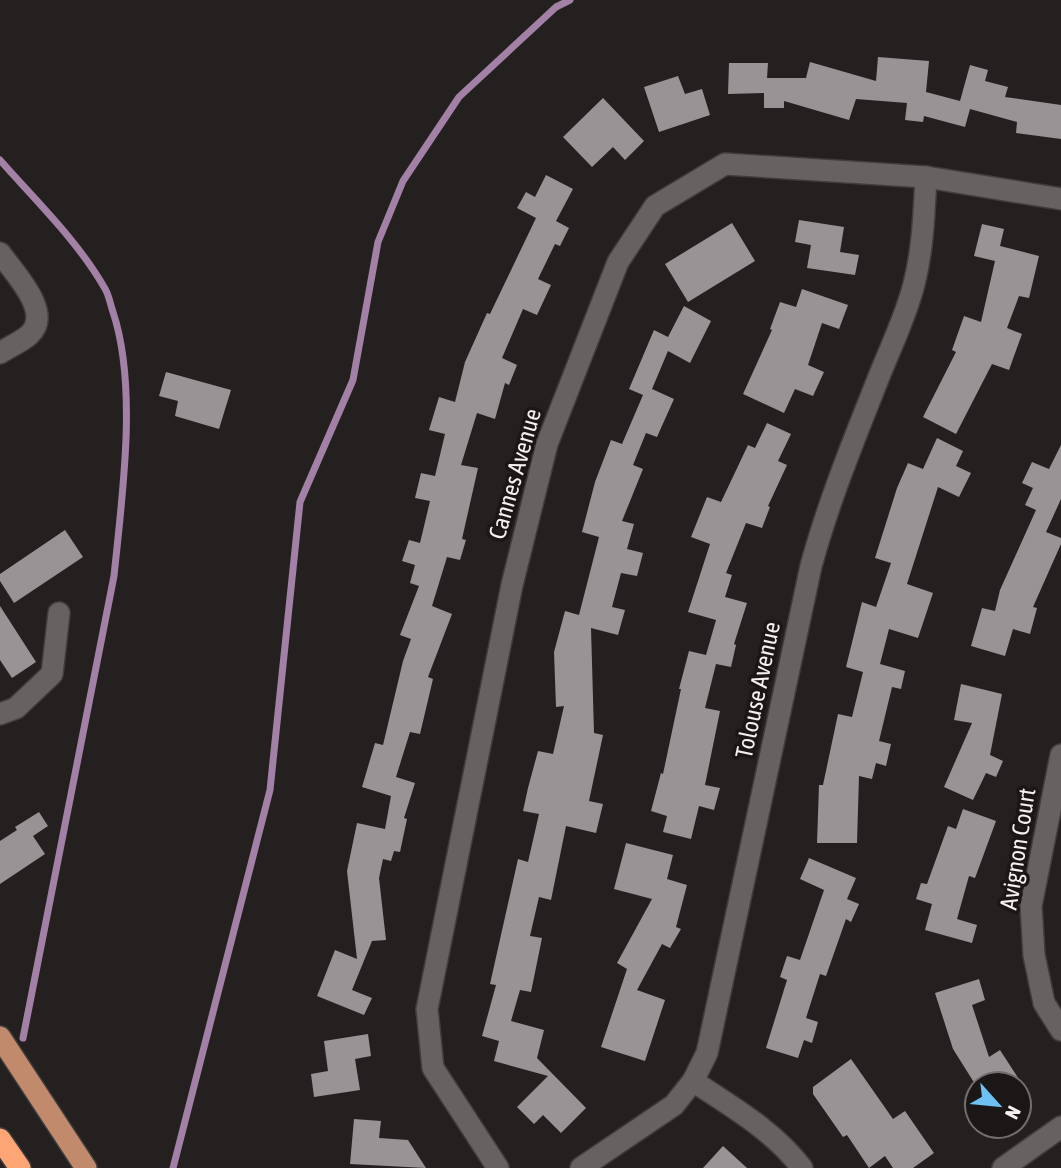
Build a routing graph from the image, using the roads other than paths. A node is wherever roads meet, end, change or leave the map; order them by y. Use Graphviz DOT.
graph roads {
  1 [pos="926,177"];
  2 [pos="1061,199"];
  3 [pos="0,253"];
  4 [pos="0,352"];
  5 [pos="59,612"];
  6 [pos="0,713"];
  7 [pos="1060,762"];
  8 [pos="1061,1030"];
  9 [pos="0,1037"];
  10 [pos="692,1081"];
  11 [pos="1061,1128"];
  12 [pos="0,1139"];
  13 [pos="20,1168"];
  14 [pos="86,1168"];
  15 [pos="498,1168"];
  16 [pos="581,1168"];
  17 [pos="802,1168"];
  18 [pos="1003,1168"];
  1 -- 2 [label="street, Cannes Avenue"];
  1 -- 10 [label="street, Tolouse Avenue"];
  1 -- 15 [label="street, Cannes Avenue"];
  3 -- 4 [label="street"];
  5 -- 6 [label="street"];
  7 -- 8 [label="street, Avignon Court"];
  9 -- 14 [label="main road"];
  10 -- 16 [label="street, Tolouse Avenue"];
  10 -- 17 [label="street"];
  11 -- 18 [label="street"];
  12 -- 13 [label="highway"];
}
